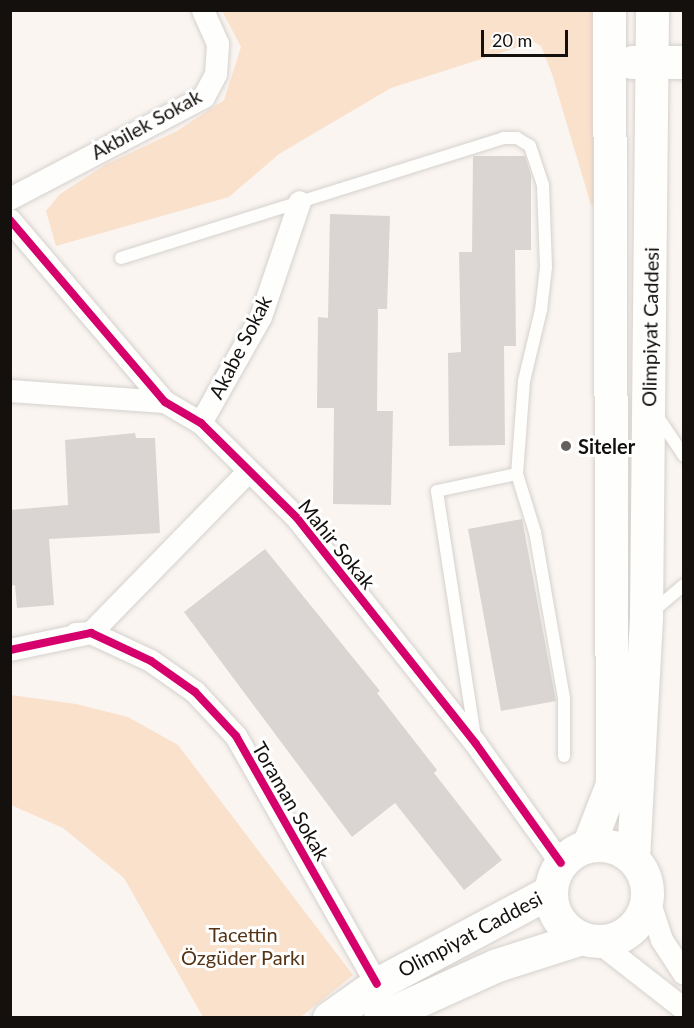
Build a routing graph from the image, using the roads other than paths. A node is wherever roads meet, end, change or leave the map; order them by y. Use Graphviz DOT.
graph roads {
  1 [pos="203,10"];
  2 [pos="609,10"];
  3 [pos="652,10"];
  4 [pos="609,61"];
  5 [pos="669,62"];
  6 [pos="10,200"];
  7 [pos="300,202"];
  8 [pos="10,220"];
  9 [pos="121,258"];
  10 [pos="10,391"];
  11 [pos="165,402"];
  12 [pos="649,403"];
  13 [pos="201,423"];
  14 [pos="684,456"];
  15 [pos="249,471"];
  16 [pos="518,474"];
  17 [pos="684,585"];
  18 [pos="646,616"];
  19 [pos="91,633"];
  20 [pos="10,636"];
  21 [pos="10,650"];
  22 [pos="476,744"];
  23 [pos="564,756"];
  24 [pos="588,846"];
  25 [pos="633,858"];
  26 [pos="556,877"];
  27 [pos="648,897"];
  28 [pos="590,940"];
  29 [pos="684,974"];
  30 [pos="376,984"];
  31 [pos="684,1009"];
  32 [pos="329,1017"];
  33 [pos="380,1017"];
  1 -- 6 [label="street, Akbilek Sokak"];
  2 -- 4 [label="main road, Olimpiyat Caddesi"];
  3 -- 5 [label="main road, Olimpiyat Caddesi"];
  4 -- 5 [label="main road"];
  4 -- 24 [label="main road, Olimpiyat Caddesi"];
  5 -- 12 [label="main road, Olimpiyat Caddesi"];
  7 -- 9 [label="lane"];
  7 -- 13 [label="street, Akabe Sokak"];
  7 -- 16 [label="lane"];
  8 -- 11 [label="street, Mahir Sokak"];
  10 -- 11 [label="street, Mahir Sokak"];
  11 -- 13 [label="street, Mahir Sokak"];
  12 -- 14 [label="lane"];
  12 -- 18 [label="main road, Olimpiyat Caddesi"];
  13 -- 15 [label="street, Mahir Sokak"];
  15 -- 19 [label="street"];
  15 -- 22 [label="street, Mahir Sokak"];
  16 -- 22 [label="lane"];
  16 -- 23 [label="lane"];
  17 -- 18 [label="lane"];
  18 -- 25 [label="main road, Olimpiyat Caddesi"];
  19 -- 20 [label="street"];
  19 -- 21 [label="street"];
  19 -- 30 [label="street, Toraman Sokak"];
  22 -- 26 [label="street, Mahir Sokak"];
  24 -- 25 [label="main road"];
  24 -- 26 [label="main road"];
  25 -- 27 [label="main road"];
  26 -- 28 [label="main road"];
  26 -- 30 [label="main road, Olimpiyat Caddesi"];
  27 -- 28 [label="main road"];
  27 -- 29 [label="street"];
  28 -- 31 [label="street"];
  28 -- 33 [label="main road"];
  30 -- 32 [label="main road, Olimpiyat Caddesi"];
}
